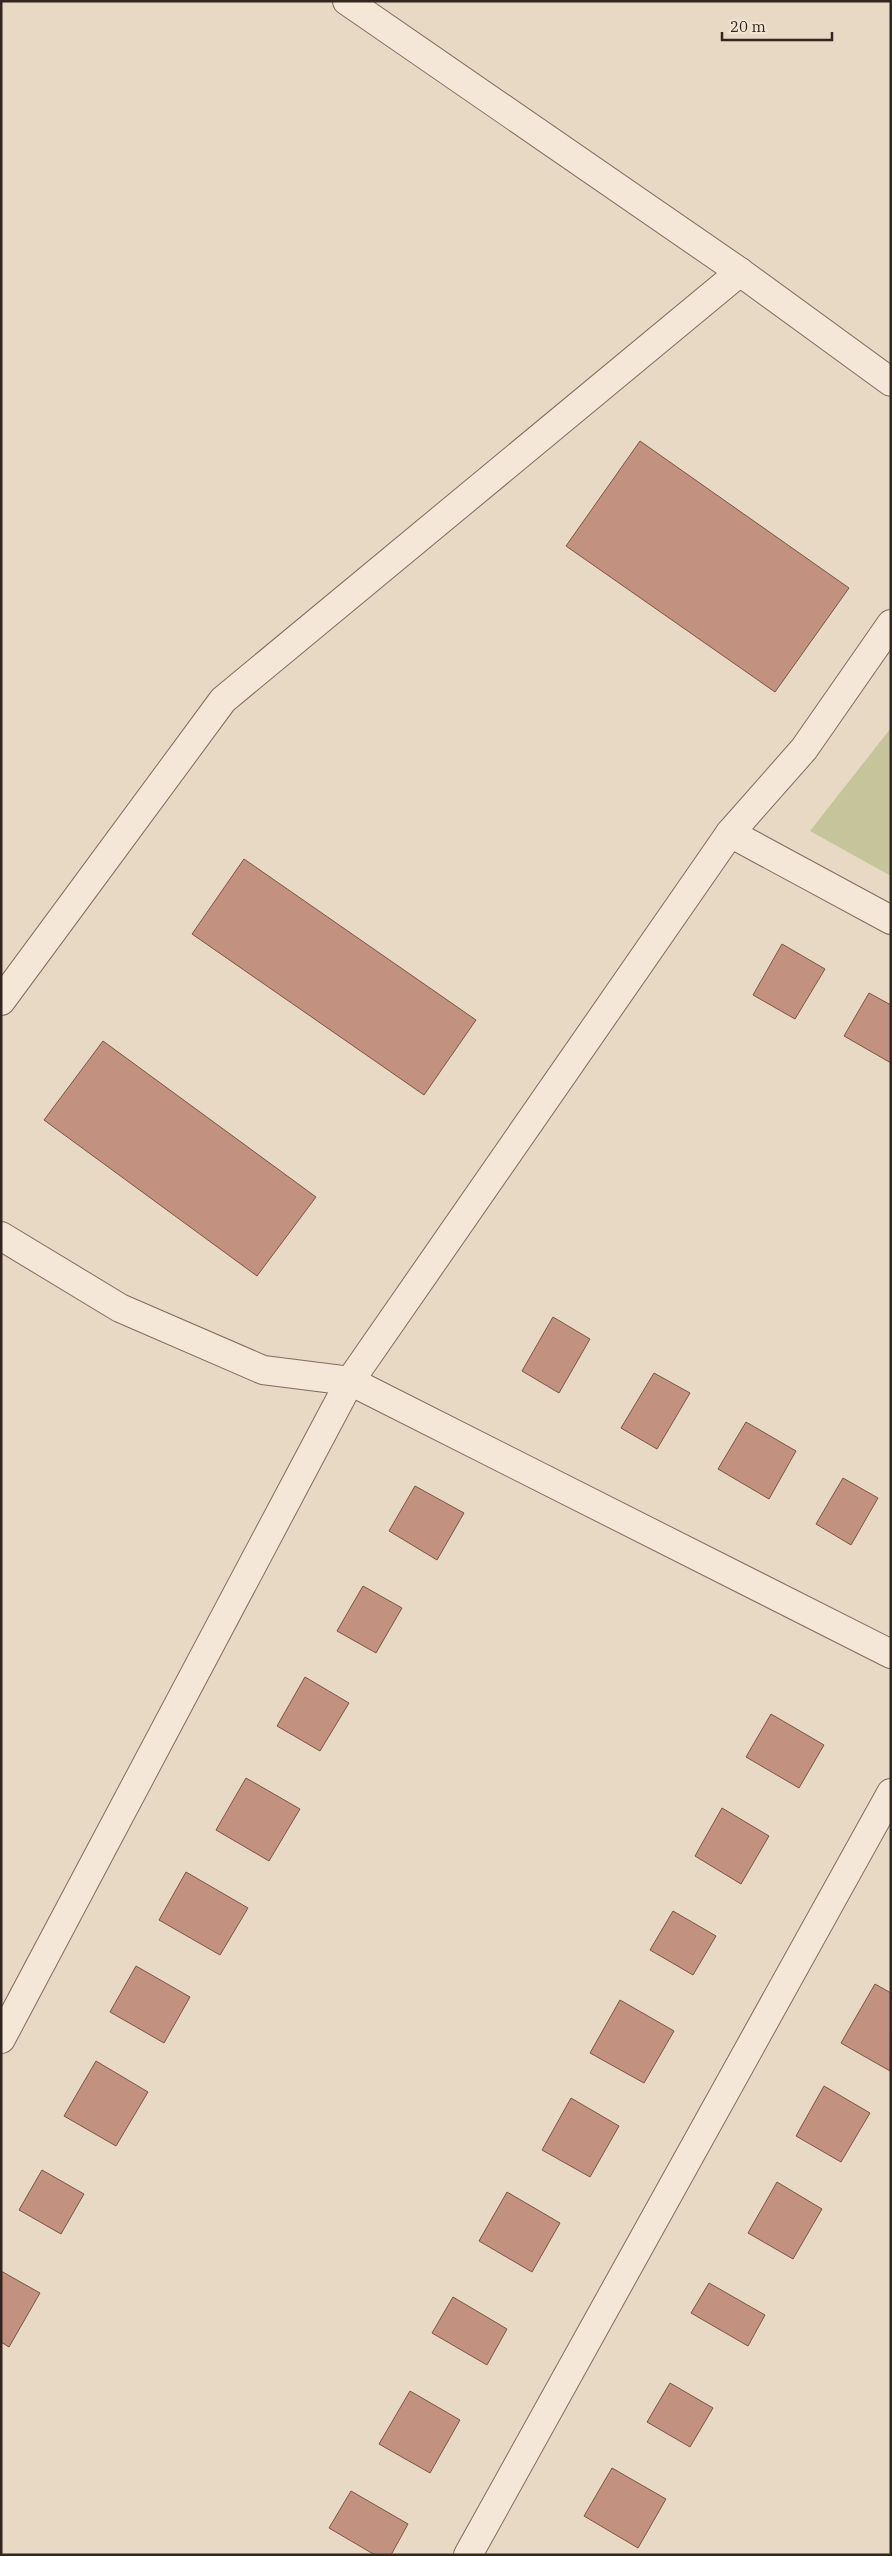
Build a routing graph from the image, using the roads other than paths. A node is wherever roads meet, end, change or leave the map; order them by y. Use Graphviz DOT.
graph roads {
  1 [pos="347,1"];
  2 [pos="740,272"];
  3 [pos="891,382"];
  4 [pos="891,624"];
  5 [pos="730,833"];
  6 [pos="891,920"];
  7 [pos="1,1001"];
  8 [pos="1,1236"];
  9 [pos="350,1381"];
  10 [pos="891,1654"];
  11 [pos="891,1793"];
  12 [pos="1,2039"];
  13 [pos="468,2555"];
  1 -- 2 [label="street"];
  2 -- 3 [label="street"];
  2 -- 7 [label="street"];
  4 -- 5 [label="street"];
  5 -- 6 [label="street"];
  5 -- 9 [label="street"];
  8 -- 9 [label="street"];
  9 -- 10 [label="street"];
  9 -- 12 [label="street"];
  11 -- 13 [label="street"];
}
